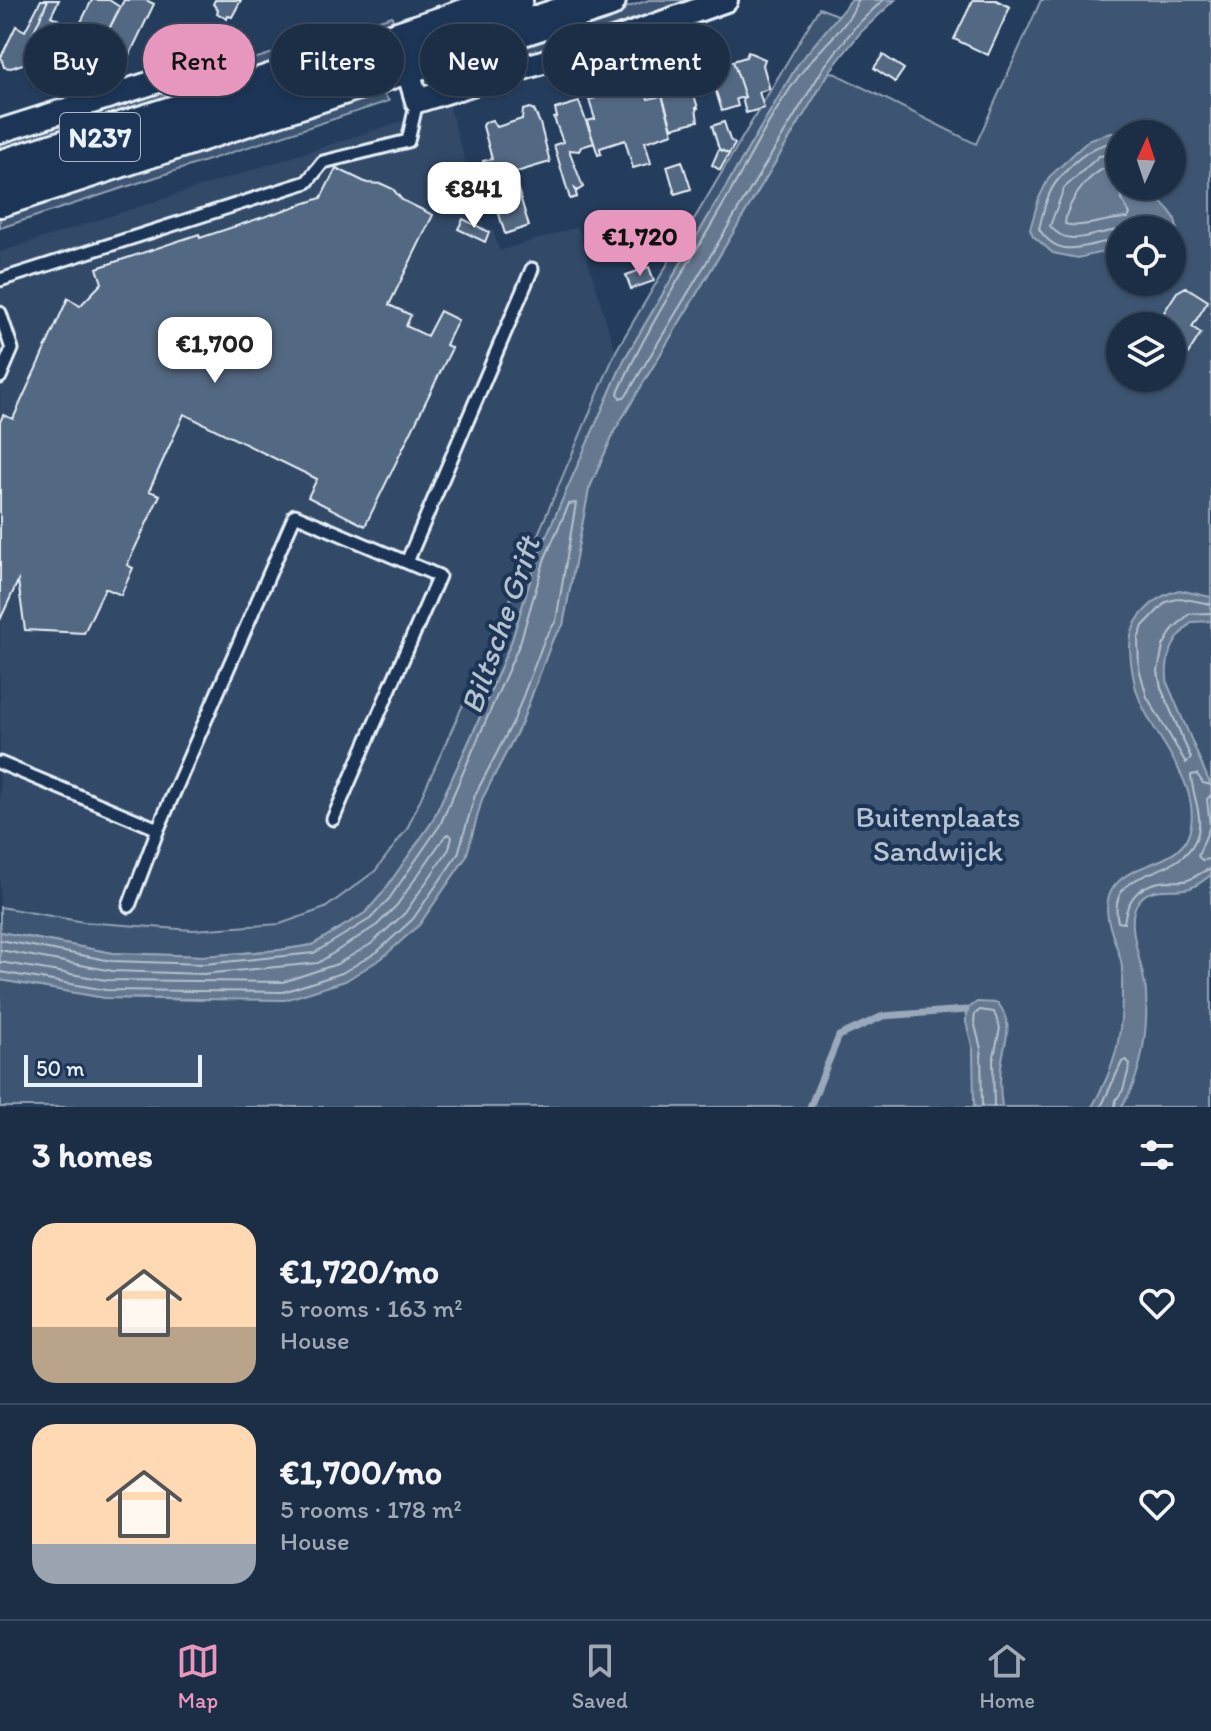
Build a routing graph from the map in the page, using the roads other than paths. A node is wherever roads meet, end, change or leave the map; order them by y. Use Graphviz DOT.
graph roads {
  1 [pos="515,0"];
  2 [pos="608,0"];
  3 [pos="726,0"];
  4 [pos="407,67"];
  5 [pos="417,101"];
  6 [pos="201,105"];
  7 [pos="0,131"];
  8 [pos="0,168"];
  9 [pos="0,199"];
  10 [pos="532,269"];
  11 [pos="0,280"];
  12 [pos="0,313"];
  13 [pos="0,377"];
  14 [pos="407,562"];
  15 [pos="0,763"];
  16 [pos="333,819"];
  17 [pos="158,829"];
  18 [pos="129,906"];
  1 -- 6 [label="main road, N237"];
  2 -- 4 [label="main road, N237"];
  3 -- 5 [label="street"];
  4 -- 5 [label="street"];
  4 -- 9 [label="main road, N237"];
  5 -- 11 [label="lane"];
  6 -- 7 [label="street"];
  6 -- 8 [label="main road, N237"];
  10 -- 14 [label="lane"];
  12 -- 13 [label="lane"];
  14 -- 16 [label="lane"];
  14 -- 17 [label="lane"];
  15 -- 17 [label="lane"];
  17 -- 18 [label="lane"];
}
